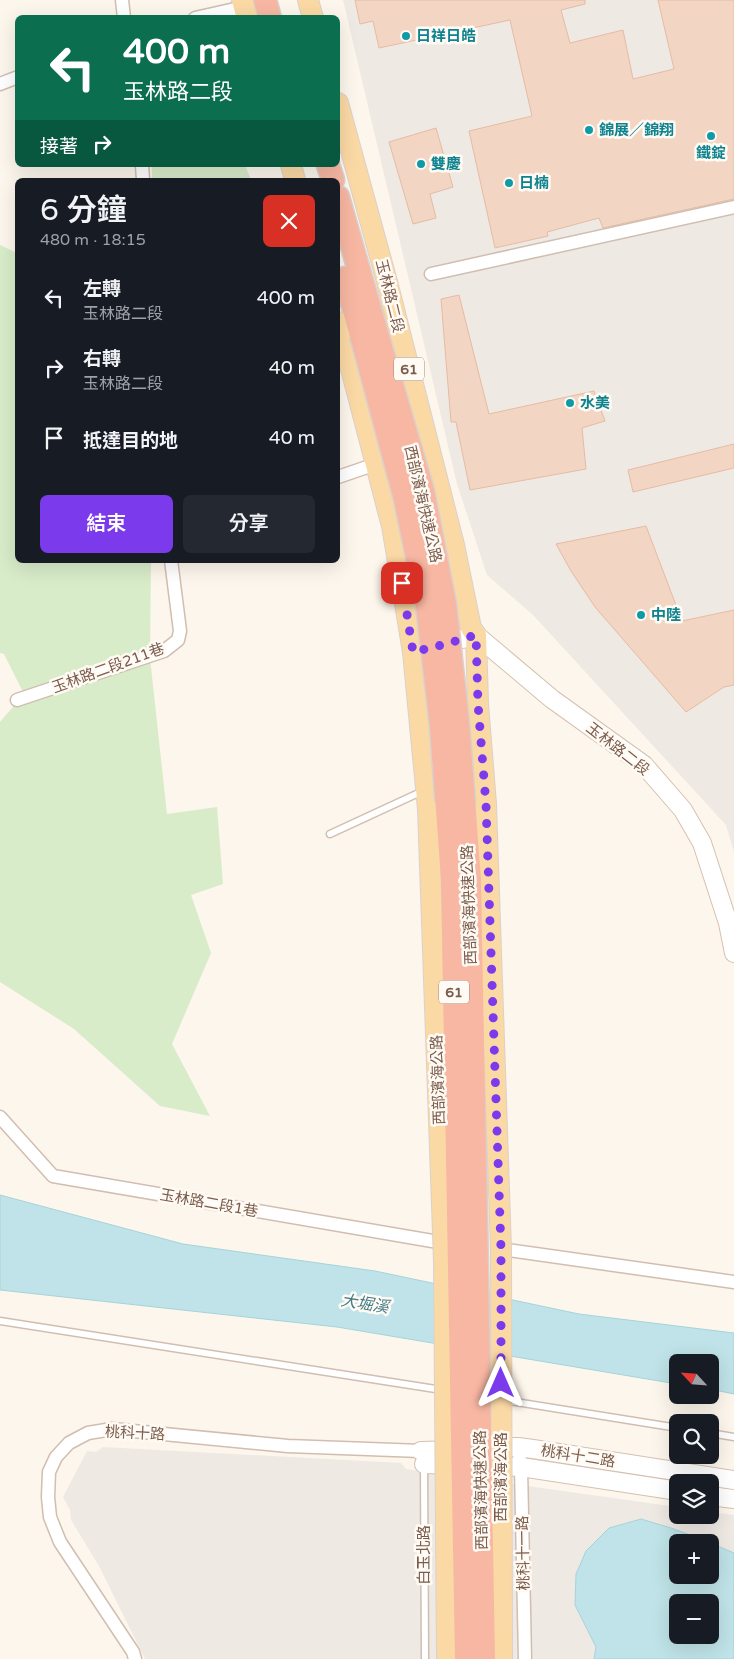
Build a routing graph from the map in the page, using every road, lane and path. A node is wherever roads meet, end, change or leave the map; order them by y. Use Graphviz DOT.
graph roads {
  1 [pos="122,0"];
  2 [pos="265,0"];
  3 [pos="281,0"];
  4 [pos="308,0"];
  5 [pos="244,8"];
  6 [pos="124,15"];
  7 [pos="210,15"];
  8 [pos="269,15"];
  9 [pos="285,15"];
  10 [pos="312,15"];
  11 [pos="15,77"];
  12 [pos="0,84"];
  13 [pos="340,110"];
  14 [pos="340,206"];
  15 [pos="734,207"];
  16 [pos="340,258"];
  17 [pos="431,274"];
  18 [pos="340,329"];
  19 [pos="368,332"];
  20 [pos="376,464"];
  21 [pos="340,475"];
  22 [pos="171,563"];
  23 [pos="476,635"];
  24 [pos="413,652"];
  25 [pos="17,700"];
  26 [pos="453,766"];
  27 [pos="424,768"];
  28 [pos="427,799"];
  29 [pos="330,834"];
  30 [pos="734,953"];
  31 [pos="0,1117"];
  32 [pos="444,1243"];
  33 [pos="501,1249"];
  34 [pos="734,1282"];
  35 [pos="0,1321"];
  36 [pos="466,1394"];
  37 [pos="476,1396"];
  38 [pos="486,1397"];
  39 [pos="495,1399"];
  40 [pos="669,1427"];
  41 [pos="719,1434"];
  42 [pos="734,1437"];
  43 [pos="518,1447"];
  44 [pos="422,1458"];
  45 [pos="521,1467"];
  46 [pos="734,1480"];
  47 [pos="669,1490"];
  48 [pos="719,1497"];
  49 [pos="734,1499"];
  50 [pos="136,1659"];
  51 [pos="425,1659"];
  52 [pos="447,1659"];
  53 [pos="466,1659"];
  54 [pos="484,1659"];
  55 [pos="502,1659"];
  56 [pos="525,1659"];
  1 -- 6 [label="street"];
  2 -- 8 [label="highway"];
  3 -- 9 [label="highway"];
  4 -- 10 [label="main road"];
  5 -- 7 [label="street"];
  11 -- 12 [label="street"];
  13 -- 23 [label="main road, 玉林路二段 / 61"];
  14 -- 19 [label="highway, 西部濱海快速公路 / 61"];
  15 -- 17 [label="street"];
  16 -- 19 [label="highway, 西部濱海快速公路 / 61"];
  18 -- 20 [label="main road, 61"];
  19 -- 53 [label="highway, 西部濱海快速公路 / 61, bridge"];
  19 -- 54 [label="highway, 西部濱海快速公路 / 61, bridge"];
  20 -- 21 [label="street"];
  20 -- 24 [label="main road, 61"];
  22 -- 25 [label="street, 玉林路二段211巷"];
  23 -- 24 [label="street"];
  23 -- 30 [label="street, 玉林路二段"];
  23 -- 33 [label="main road, 西部濱海公路 / 61, bridge"];
  24 -- 27 [label="main road, 西部濱海公路 / 61"];
  26 -- 27 [label="lane"];
  27 -- 28 [label="main road, 西部濱海公路 / 61"];
  28 -- 29 [label="lane"];
  28 -- 32 [label="main road, 西部濱海公路 / 61, bridge"];
  31 -- 32 [label="street, 玉林路二段1巷"];
  32 -- 52 [label="main road, 西部濱海公路 / 61, bridge"];
  33 -- 34 [label="street"];
  33 -- 55 [label="main road, 西部濱海公路 / 61, bridge"];
  35 -- 36 [label="lane"];
  37 -- 38 [label="lane"];
  39 -- 40 [label="lane"];
  41 -- 42 [label="lane"];
  43 -- 44 [label="street, 桃科十二路"];
  43 -- 45 [label="street, 桃科十一路"];
  43 -- 46 [label="street, 桃科十二路"];
  44 -- 45 [label="street, 桃科十二路"];
  44 -- 50 [label="street, 桃科十路"];
  44 -- 51 [label="lane, 白玉北路"];
  45 -- 47 [label="street, 桃科十二路"];
  45 -- 56 [label="street, 桃科十一路"];
  48 -- 49 [label="street"];
}
